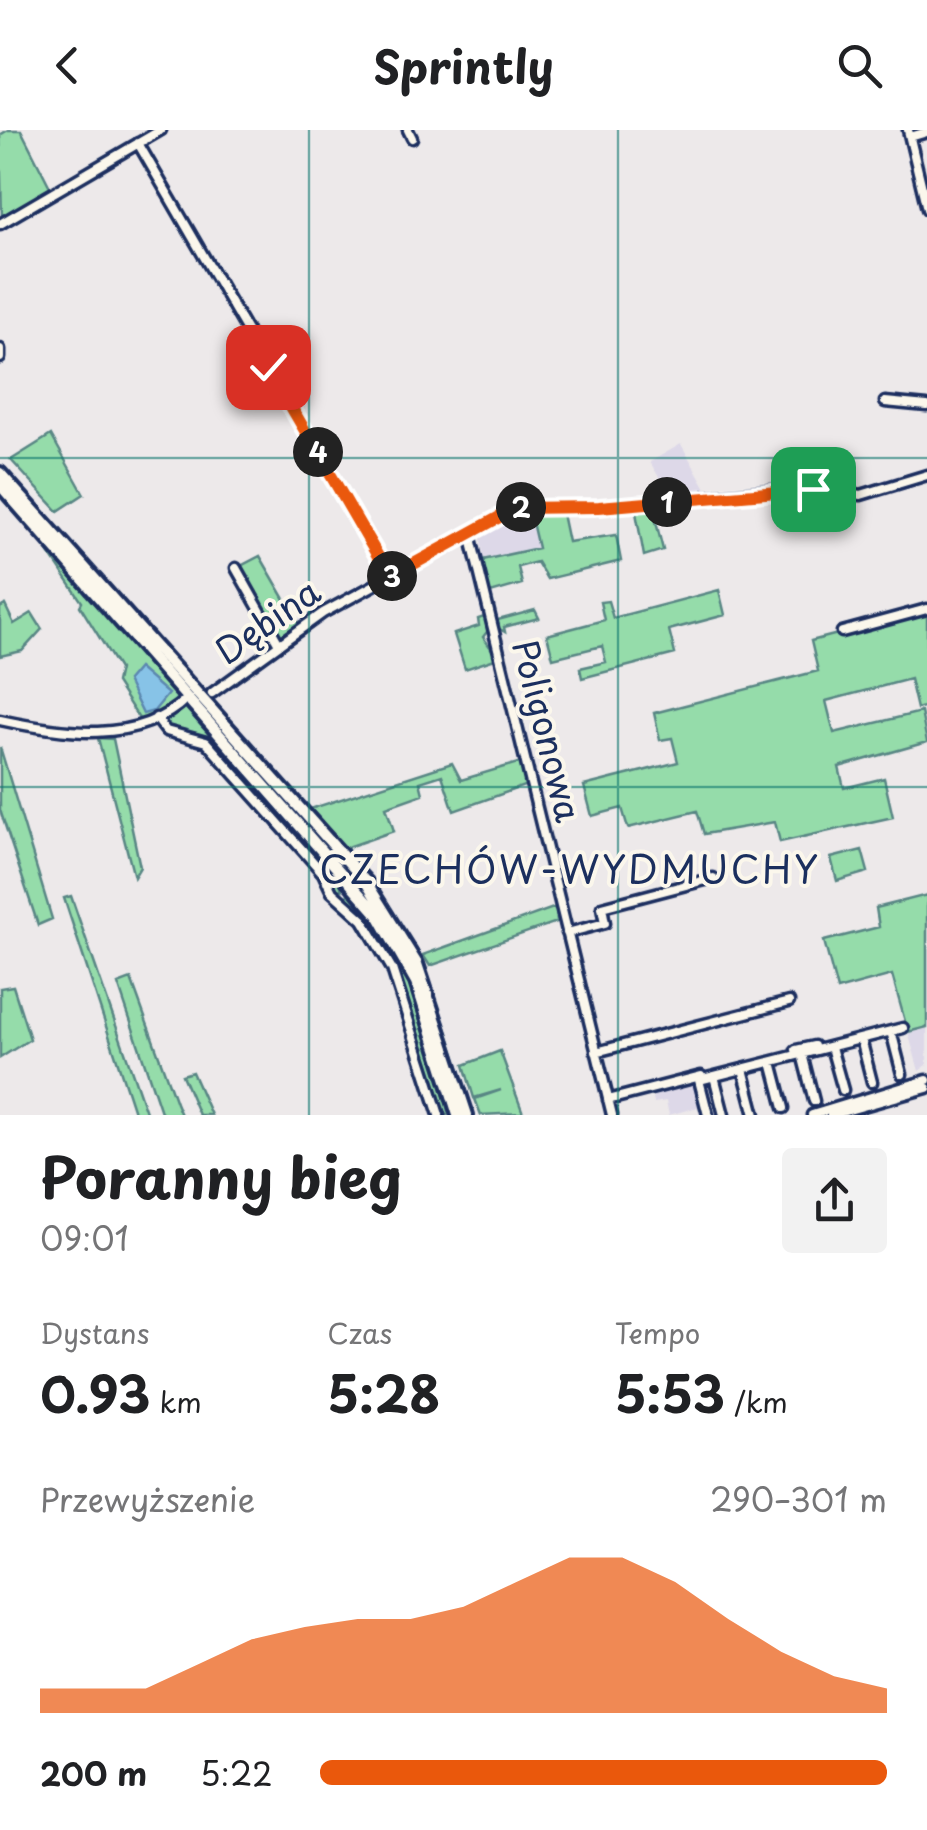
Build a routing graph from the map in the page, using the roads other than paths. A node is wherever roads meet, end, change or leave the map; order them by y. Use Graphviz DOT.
graph roads {
  1 [pos="161,130"];
  2 [pos="910,132"];
  3 [pos="927,132"];
  4 [pos="138,143"];
  5 [pos="926,205"];
  6 [pos="0,224"];
  7 [pos="885,402"];
  8 [pos="927,406"];
  9 [pos="0,473"];
  10 [pos="927,475"];
  11 [pos="0,484"];
  12 [pos="469,538"];
  13 [pos="236,568"];
  14 [pos="390,577"];
  15 [pos="927,610"];
  16 [pos="842,632"];
  17 [pos="279,644"];
  18 [pos="212,693"];
  19 [pos="192,697"];
  20 [pos="156,718"];
  21 [pos="0,720"];
  22 [pos="714,878"];
  23 [pos="356,879"];
  24 [pos="337,899"];
  25 [pos="567,933"];
  26 [pos="788,1002"];
  27 [pos="904,1028"];
  28 [pos="891,1031"];
  29 [pos="861,1039"];
  30 [pos="814,1046"];
  31 [pos="831,1047"];
  32 [pos="596,1052"];
  33 [pos="802,1054"];
  34 [pos="772,1062"];
  35 [pos="743,1069"];
  36 [pos="902,1074"];
  37 [pos="714,1076"];
  38 [pos="927,1080"];
  39 [pos="872,1082"];
  40 [pos="927,1088"];
  41 [pos="842,1090"];
  42 [pos="608,1100"];
  43 [pos="814,1101"];
  44 [pos="784,1108"];
  45 [pos="439,1115"];
  46 [pos="458,1115"];
  47 [pos="468,1115"];
  48 [pos="612,1115"];
  49 [pos="708,1115"];
  50 [pos="724,1115"];
  51 [pos="755,1115"];
  52 [pos="812,1115"];
  53 [pos="832,1115"];
  1 -- 4 [label="street"];
  2 -- 3 [label="street"];
  2 -- 5 [label="street"];
  4 -- 6 [label="street"];
  4 -- 14 [label="street"];
  7 -- 8 [label="street"];
  9 -- 19 [label="main road"];
  10 -- 12 [label="street, Dębina"];
  11 -- 19 [label="main road"];
  12 -- 14 [label="street, Dębina"];
  12 -- 25 [label="street, Poligonowa"];
  13 -- 17 [label="street"];
  14 -- 17 [label="street, Dębina"];
  15 -- 16 [label="street"];
  17 -- 18 [label="street, Dębina"];
  19 -- 20 [label="street, Dębina"];
  19 -- 23 [label="main road"];
  20 -- 21 [label="street, Dębina"];
  20 -- 24 [label="street"];
  22 -- 25 [label="street"];
  23 -- 24 [label="street"];
  23 -- 46 [label="main road"];
  23 -- 47 [label="main road"];
  24 -- 45 [label="street"];
  25 -- 32 [label="street, Poligonowa"];
  26 -- 32 [label="street"];
  27 -- 28 [label="street"];
  28 -- 29 [label="street"];
  28 -- 36 [label="street"];
  29 -- 31 [label="street"];
  29 -- 39 [label="street"];
  30 -- 42 [label="street"];
  31 -- 33 [label="street"];
  31 -- 41 [label="street"];
  32 -- 42 [label="street, Poligonowa"];
  33 -- 34 [label="street"];
  33 -- 43 [label="street"];
  34 -- 35 [label="street"];
  34 -- 44 [label="street"];
  35 -- 37 [label="street"];
  35 -- 51 [label="street"];
  37 -- 49 [label="street"];
  37 -- 50 [label="street"];
  38 -- 52 [label="street"];
  40 -- 53 [label="street"];
  42 -- 48 [label="street, Poligonowa"];
}
